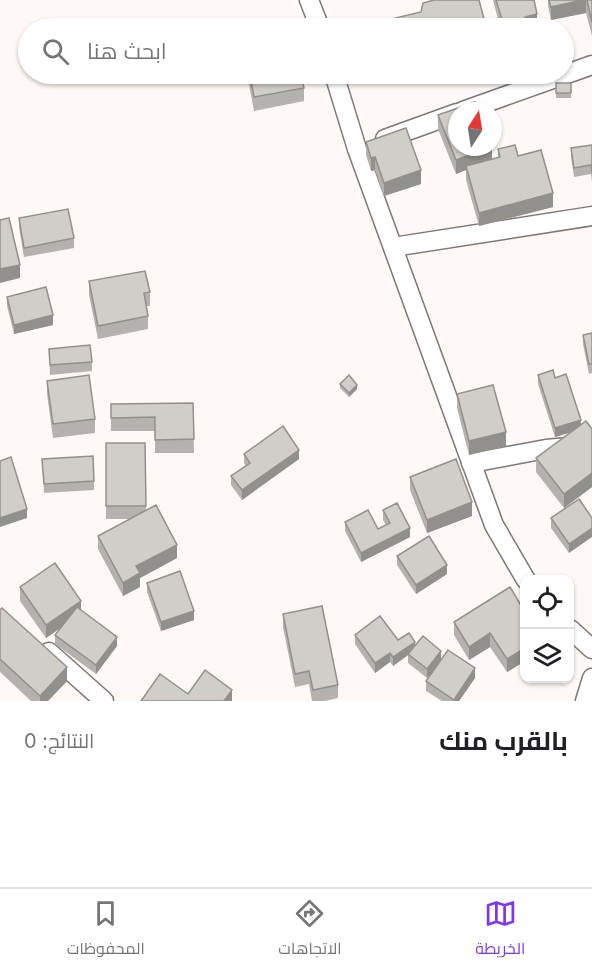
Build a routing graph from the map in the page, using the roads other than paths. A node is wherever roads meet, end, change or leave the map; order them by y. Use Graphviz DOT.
graph roads {
  1 [pos="309,0"];
  2 [pos="316,18"];
  3 [pos="592,65"];
  4 [pos="574,71"];
  5 [pos="337,84"];
  6 [pos="539,84"];
  7 [pos="488,102"];
  8 [pos="448,116"];
  9 [pos="357,149"];
  10 [pos="592,216"];
  11 [pos="393,248"];
  12 [pos="592,445"];
  13 [pos="471,463"];
  14 [pos="524,575"];
  15 [pos="574,633"];
  16 [pos="38,643"];
  17 [pos="592,649"];
  18 [pos="592,678"];
  19 [pos="592,697"];
  20 [pos="104,701"];
  21 [pos="585,701"];
  1 -- 2 [label="street"];
  3 -- 4 [label="street"];
  5 -- 9 [label="street"];
  6 -- 7 [label="street"];
  8 -- 9 [label="street"];
  9 -- 11 [label="street"];
  10 -- 11 [label="street"];
  11 -- 13 [label="street"];
  12 -- 13 [label="street"];
  13 -- 14 [label="street"];
  15 -- 17 [label="street"];
  16 -- 20 [label="street"];
  18 -- 21 [label="street"];
  19 -- 21 [label="street"];
}
